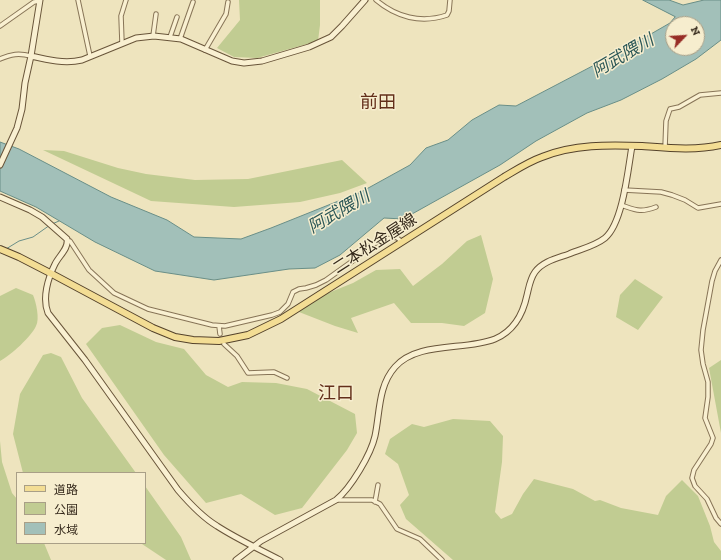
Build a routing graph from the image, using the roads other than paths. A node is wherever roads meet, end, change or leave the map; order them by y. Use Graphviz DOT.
graph roads {
  1 [pos="78,0"];
  2 [pos="126,0"];
  3 [pos="376,0"];
  4 [pos="450,0"];
  5 [pos="40,1"];
  6 [pos="364,1"];
  7 [pos="192,2"];
  8 [pos="228,2"];
  9 [pos="156,14"];
  10 [pos="177,17"];
  11 [pos="0,26"];
  12 [pos="154,36"];
  13 [pos="170,37"];
  14 [pos="180,39"];
  15 [pos="122,43"];
  16 [pos="205,50"];
  17 [pos="32,56"];
  18 [pos="90,56"];
  19 [pos="0,59"];
  20 [pos="721,93"];
  21 [pos="721,144"];
  22 [pos="632,146"];
  23 [pos="665,148"];
  24 [pos="0,165"];
  25 [pos="624,190"];
  26 [pos="0,197"];
  27 [pos="721,204"];
  28 [pos="621,206"];
  29 [pos="656,207"];
  30 [pos="68,241"];
  31 [pos="401,241"];
  32 [pos="0,249"];
  33 [pos="721,260"];
  34 [pos="52,274"];
  35 [pos="219,326"];
  36 [pos="220,334"];
  37 [pos="224,344"];
  38 [pos="287,378"];
  39 [pos="378,485"];
  40 [pos="336,500"];
  41 [pos="375,502"];
  42 [pos="721,524"];
  43 [pos="254,546"];
  44 [pos="236,560"];
  45 [pos="280,560"];
  46 [pos="442,560"];
  1 -- 18 [label="street"];
  2 -- 15 [label="street"];
  3 -- 4 [label="street"];
  5 -- 11 [label="street"];
  5 -- 17 [label="street"];
  6 -- 16 [label="street"];
  7 -- 14 [label="street"];
  8 -- 16 [label="street"];
  9 -- 12 [label="street"];
  10 -- 13 [label="street"];
  12 -- 13 [label="street"];
  12 -- 15 [label="street"];
  13 -- 14 [label="street"];
  14 -- 16 [label="street"];
  15 -- 18 [label="street"];
  17 -- 18 [label="street"];
  17 -- 19 [label="street"];
  17 -- 24 [label="street"];
  20 -- 23 [label="street"];
  21 -- 23 [label="main road, 二本松金屋線"];
  22 -- 23 [label="main road, 二本松金屋線"];
  22 -- 25 [label="street"];
  22 -- 31 [label="main road, 二本松金屋線"];
  25 -- 27 [label="street"];
  25 -- 28 [label="street"];
  26 -- 30 [label="street"];
  28 -- 29 [label="street"];
  28 -- 40 [label="street"];
  30 -- 34 [label="street"];
  30 -- 35 [label="street"];
  31 -- 34 [label="main road, 二本松金屋線"];
  31 -- 35 [label="street"];
  32 -- 34 [label="main road, 二本松金屋線"];
  33 -- 42 [label="street"];
  34 -- 43 [label="street"];
  35 -- 36 [label="street"];
  37 -- 38 [label="street"];
  39 -- 41 [label="street"];
  40 -- 41 [label="street"];
  40 -- 43 [label="street"];
  41 -- 46 [label="street"];
  43 -- 44 [label="street"];
  43 -- 45 [label="street"];
}
